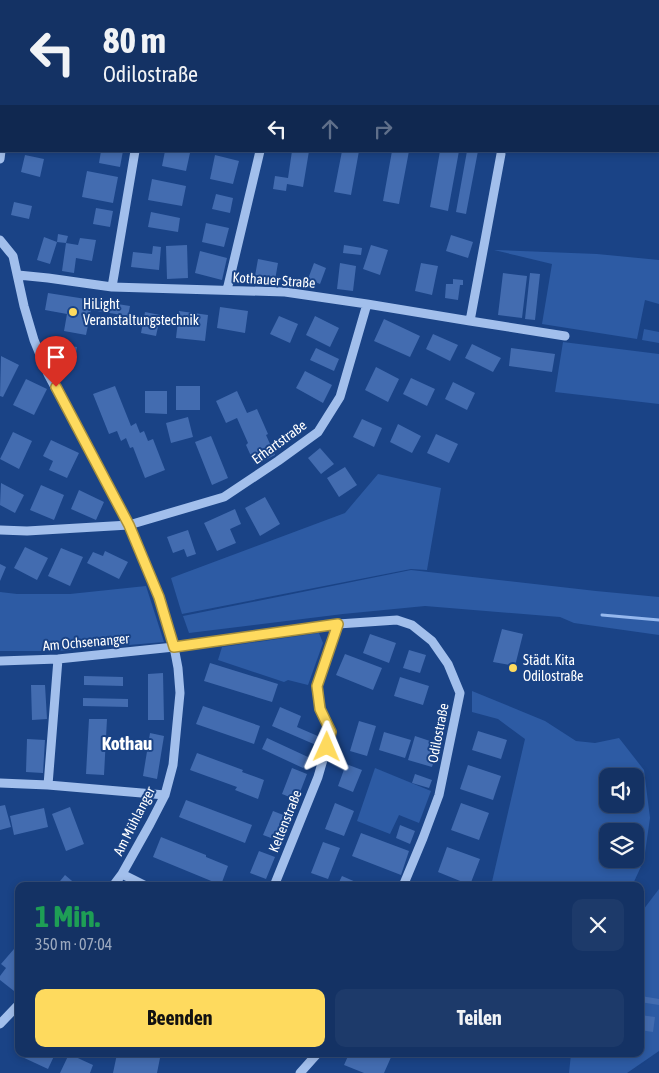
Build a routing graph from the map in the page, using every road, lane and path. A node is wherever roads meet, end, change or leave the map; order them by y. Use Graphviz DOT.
graph roads {
  1 [pos="135,152"];
  2 [pos="260,152"];
  3 [pos="501,154"];
  4 [pos="0,240"];
  5 [pos="18,275"];
  6 [pos="112,287"];
  7 [pos="227,290"];
  8 [pos="367,304"];
  9 [pos="470,322"];
  10 [pos="565,336"];
  11 [pos="129,525"];
  12 [pos="0,530"];
  13 [pos="338,624"];
  14 [pos="174,647"];
  15 [pos="58,659"];
  16 [pos="0,661"];
  17 [pos="0,783"];
  18 [pos="48,785"];
  19 [pos="165,795"];
  20 [pos="122,874"];
  21 [pos="115,882"];
  22 [pos="138,882"];
  23 [pos="276,882"];
  24 [pos="405,882"];
  25 [pos="15,1008"];
  26 [pos="0,1024"];
  27 [pos="314,1057"];
  28 [pos="300,1073"];
  1 -- 6 [label="street"];
  2 -- 7 [label="street"];
  3 -- 9 [label="street"];
  4 -- 5 [label="street"];
  5 -- 6 [label="street, Kothauer Straße"];
  5 -- 11 [label="street, Am Mühlanger"];
  6 -- 7 [label="street, Kothauer Straße"];
  7 -- 8 [label="street, Kothauer Straße"];
  8 -- 9 [label="street, Kothauer Straße"];
  8 -- 11 [label="street, Erhartstraße"];
  9 -- 10 [label="street, Kothauer Straße"];
  11 -- 12 [label="street, Erhartstraße"];
  11 -- 14 [label="street, Am Mühlanger"];
  13 -- 14 [label="street, Odilostraße"];
  13 -- 23 [label="street, Keltenstraße"];
  13 -- 24 [label="street, Odilostraße"];
  14 -- 15 [label="street, Am Ochsenanger"];
  14 -- 19 [label="street, Am Mühlanger"];
  15 -- 16 [label="street, Am Ochsenanger"];
  15 -- 18 [label="street"];
  17 -- 18 [label="street"];
  18 -- 19 [label="street"];
  19 -- 20 [label="street, Am Mühlanger"];
  20 -- 21 [label="street, Am Mühlanger"];
  20 -- 22 [label="street"];
  25 -- 26 [label="street"];
  27 -- 28 [label="street"];
}
